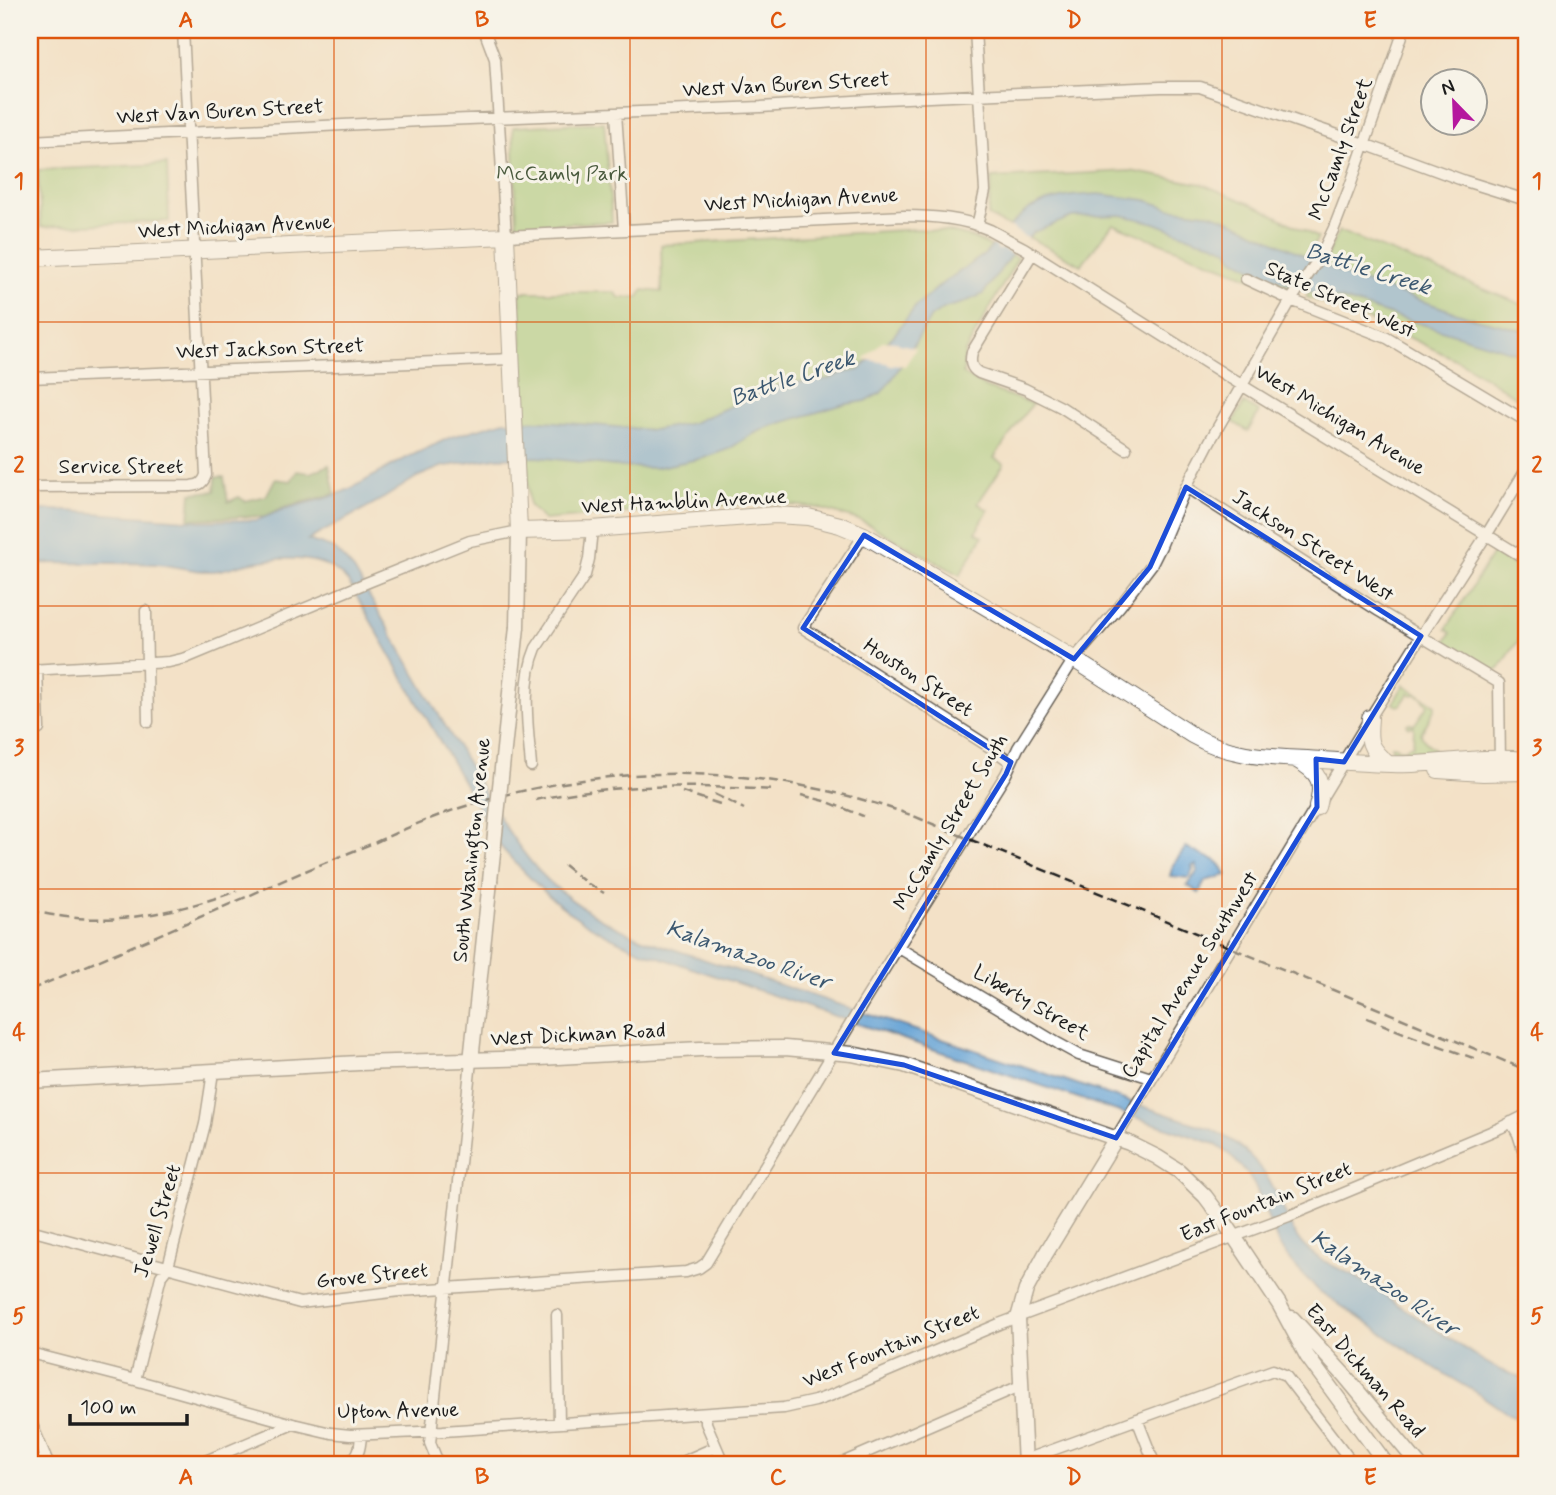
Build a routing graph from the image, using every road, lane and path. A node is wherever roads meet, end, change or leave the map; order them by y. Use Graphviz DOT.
graph roads {
  1 [pos="183,30"];
  2 [pos="484,30"];
  3 [pos="975,30"];
  4 [pos="1404,30"];
  5 [pos="978,96"];
  6 [pos="617,113"];
  7 [pos="499,118"];
  8 [pos="189,132"];
  9 [pos="30,141"];
  10 [pos="1364,144"];
  11 [pos="1526,200"];
  12 [pos="982,228"];
  13 [pos="624,230"];
  14 [pos="506,236"];
  15 [pos="194,249"];
  16 [pos="1028,251"];
  17 [pos="30,258"];
  18 [pos="1246,279"];
  19 [pos="1293,296"];
  20 [pos="512,359"];
  21 [pos="200,370"];
  22 [pos="30,378"];
  23 [pos="1243,386"];
  24 [pos="1526,421"];
  25 [pos="1126,449"];
  26 [pos="1526,470"];
  27 [pos="31,487"];
  28 [pos="1186,487"];
  29 [pos="592,528"];
  30 [pos="519,531"];
  31 [pos="1487,534"];
  32 [pos="864,535"];
  33 [pos="1526,559"];
  34 [pos="146,611"];
  35 [pos="1421,636"];
  36 [pos="1074,659"];
  37 [pos="147,662"];
  38 [pos="33,669"];
  39 [pos="1370,719"];
  40 [pos="148,722"];
  41 [pos="39,729"];
  42 [pos="1295,758"];
  43 [pos="1526,760"];
  44 [pos="1011,762"];
  45 [pos="1344,762"];
  46 [pos="1387,763"];
  47 [pos="531,766"];
  48 [pos="1500,766"];
  49 [pos="1526,772"];
  50 [pos="1317,807"];
  51 [pos="899,947"];
  52 [pos="834,1053"];
  53 [pos="471,1061"];
  54 [pos="213,1072"];
  55 [pos="1151,1078"];
  56 [pos="30,1081"];
  57 [pos="1526,1115"];
  58 [pos="1511,1122"];
  59 [pos="1116,1138"];
  60 [pos="1526,1159"];
  61 [pos="30,1230"];
  62 [pos="1234,1236"];
  63 [pos="168,1267"];
  64 [pos="686,1272"];
  65 [pos="447,1288"];
  66 [pos="1279,1304"];
  67 [pos="557,1315"];
  68 [pos="1018,1318"];
  69 [pos="30,1353"];
  70 [pos="135,1380"];
  71 [pos="1020,1386"];
  72 [pos="778,1409"];
  73 [pos="706,1414"];
  74 [pos="1137,1419"];
  75 [pos="30,1420"];
  76 [pos="559,1423"];
  77 [pos="293,1424"];
  78 [pos="431,1431"];
  79 [pos="361,1435"];
  80 [pos="716,1447"];
  81 [pos="48,1462"];
  82 [pos="1020,1464"];
  83 [pos="30,1465"];
  84 [pos="196,1465"];
  85 [pos="346,1465"];
  86 [pos="439,1465"];
  87 [pos="675,1465"];
  88 [pos="724,1465"];
  89 [pos="837,1465"];
  90 [pos="1155,1465"];
  91 [pos="1353,1465"];
  92 [pos="1387,1465"];
  93 [pos="1419,1465"];
  1 -- 8 [label="street"];
  2 -- 7 [label="street"];
  3 -- 5 [label="street"];
  4 -- 10 [label="street, McCamly Street"];
  5 -- 6 [label="street, West Van Buren Street"];
  5 -- 10 [label="street, West Van Buren Street"];
  5 -- 12 [label="street"];
  6 -- 7 [label="street, West Van Buren Street"];
  6 -- 13 [label="street"];
  7 -- 8 [label="street, West Van Buren Street"];
  7 -- 14 [label="street"];
  8 -- 9 [label="street, West Van Buren Street"];
  8 -- 15 [label="street"];
  10 -- 11 [label="street, West Van Buren Street"];
  10 -- 19 [label="street, McCamly Street"];
  12 -- 13 [label="street, West Michigan Avenue"];
  12 -- 16 [label="street, West Michigan Avenue"];
  13 -- 14 [label="street, West Michigan Avenue"];
  14 -- 15 [label="highway, West Michigan Avenue"];
  14 -- 20 [label="highway, South Washington Avenue"];
  15 -- 17 [label="highway, West Michigan Avenue"];
  15 -- 21 [label="street"];
  16 -- 23 [label="street, West Michigan Avenue"];
  16 -- 25 [label="street"];
  18 -- 19 [label="street, State Street West"];
  19 -- 23 [label="street, McCamly Street"];
  19 -- 24 [label="street, State Street West"];
  20 -- 21 [label="street, West Jackson Street"];
  20 -- 30 [label="highway, South Washington Avenue"];
  21 -- 22 [label="street, West Jackson Street"];
  21 -- 27 [label="street, Service Street"];
  23 -- 28 [label="street, McCamly Street South"];
  23 -- 31 [label="street, West Michigan Avenue"];
  26 -- 31 [label="street, Capital Avenue Southwest"];
  28 -- 35 [label="street, Jackson Street West"];
  28 -- 36 [label="street, McCamly Street South"];
  29 -- 30 [label="highway, West Hamblin Avenue"];
  29 -- 32 [label="highway, West Hamblin Avenue"];
  29 -- 47 [label="street"];
  30 -- 37 [label="street, West Hamblin Avenue"];
  30 -- 53 [label="main road, South Washington Avenue, bridge"];
  31 -- 33 [label="street, West Michigan Avenue"];
  31 -- 35 [label="street, Capital Avenue Southwest"];
  32 -- 36 [label="highway, West Hamblin Avenue"];
  32 -- 44 [label="street, Houston Street"];
  34 -- 37 [label="street"];
  35 -- 39 [label="street, Capital Avenue Southwest"];
  35 -- 48 [label="street, Jackson Street West"];
  36 -- 42 [label="highway, West Hamblin Avenue"];
  36 -- 44 [label="street, McCamly Street South"];
  37 -- 38 [label="street, West Hamblin Avenue"];
  37 -- 40 [label="street"];
  38 -- 41 [label="street"];
  39 -- 45 [label="street, Capital Avenue Southwest"];
  39 -- 46 [label="highway"];
  42 -- 45 [label="highway, West Hamblin Avenue"];
  42 -- 50 [label="highway"];
  43 -- 48 [label="highway"];
  44 -- 51 [label="street, McCamly Street South"];
  45 -- 46 [label="highway, West Hamblin Avenue"];
  45 -- 50 [label="street, Capital Avenue Southwest"];
  46 -- 48 [label="highway, West Hamblin Avenue"];
  48 -- 49 [label="highway"];
  50 -- 55 [label="street, Capital Avenue Southwest"];
  51 -- 52 [label="street, McCamly Street South"];
  51 -- 55 [label="street, Liberty Street"];
  52 -- 53 [label="main road, West Dickman Road"];
  52 -- 59 [label="main road, West Dickman Road"];
  52 -- 64 [label="street, McCamly Street South"];
  53 -- 54 [label="main road, West Dickman Road"];
  53 -- 65 [label="street, South Washington Avenue"];
  54 -- 56 [label="main road, West Dickman Road"];
  54 -- 63 [label="street, Jewell Street"];
  55 -- 59 [label="street, Capital Avenue Southwest"];
  57 -- 58 [label="street, East Fountain Street"];
  58 -- 60 [label="street"];
  58 -- 62 [label="street, East Fountain Street"];
  59 -- 62 [label="main road, East Dickman Road"];
  59 -- 68 [label="main road, Capital Avenue Southwest"];
  61 -- 63 [label="street, Grove Street"];
  62 -- 66 [label="main road, East Dickman Road"];
  62 -- 68 [label="street, East Fountain Street"];
  63 -- 65 [label="street, Grove Street"];
  63 -- 70 [label="street, Jewell Street"];
  64 -- 65 [label="street, Grove Street"];
  65 -- 78 [label="street, South Washington Avenue"];
  66 -- 92 [label="main road, East Dickman Road"];
  66 -- 93 [label="main road, East Dickman Road"];
  67 -- 76 [label="street"];
  68 -- 71 [label="main road, Capital Avenue Southwest"];
  68 -- 72 [label="street, West Fountain Street"];
  69 -- 70 [label="street, Upton Avenue"];
  70 -- 77 [label="street, Upton Avenue"];
  71 -- 82 [label="main road, Capital Avenue Southwest"];
  71 -- 89 [label="street"];
  72 -- 73 [label="street, Upton Avenue"];
  73 -- 76 [label="street, Upton Avenue"];
  73 -- 80 [label="street"];
  74 -- 82 [label="street"];
  74 -- 90 [label="street"];
  74 -- 91 [label="street"];
  75 -- 81 [label="street"];
  76 -- 78 [label="street, Upton Avenue"];
  77 -- 79 [label="street, Upton Avenue"];
  77 -- 84 [label="street"];
  78 -- 79 [label="street, Upton Avenue"];
  78 -- 86 [label="street, South Washington Avenue"];
  79 -- 85 [label="street"];
  80 -- 87 [label="street"];
  80 -- 88 [label="street"];
  81 -- 83 [label="street"];
}
